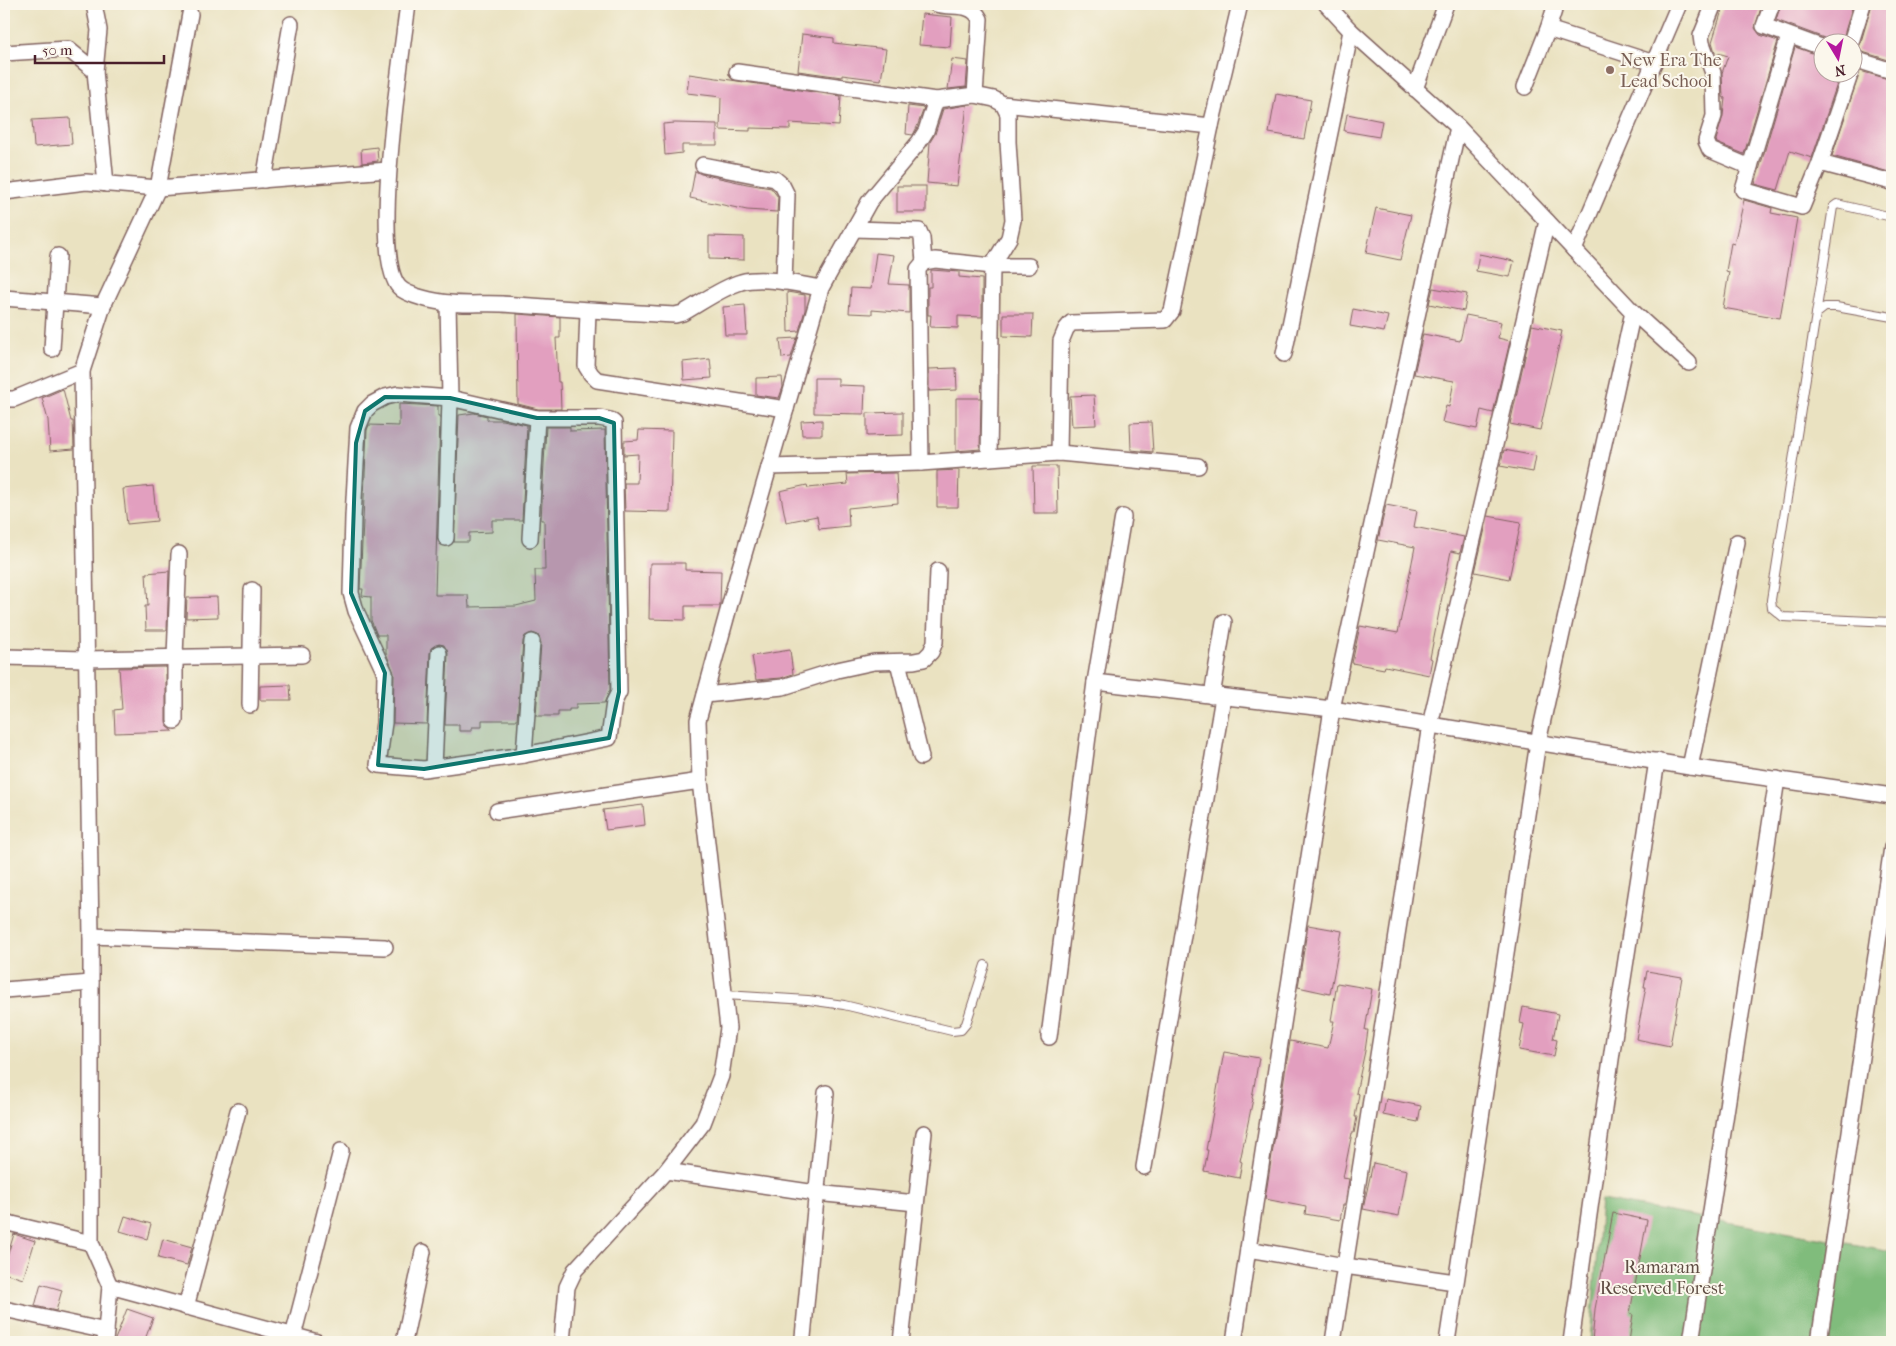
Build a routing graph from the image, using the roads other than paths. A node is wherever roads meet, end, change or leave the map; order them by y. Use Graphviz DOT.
graph roads {
  1 [pos="94,4"];
  2 [pos="408,4"];
  3 [pos="936,4"];
  4 [pos="1240,4"];
  5 [pos="1446,4"];
  6 [pos="1556,4"];
  7 [pos="1679,4"];
  8 [pos="1714,4"];
  9 [pos="1772,4"];
  10 [pos="1863,4"];
  11 [pos="1329,5"];
  12 [pos="190,14"];
  13 [pos="291,24"];
  14 [pos="1548,29"];
  15 [pos="1350,31"];
  16 [pos="1854,32"];
  17 [pos="1789,36"];
  18 [pos="1814,45"];
  19 [pos="4,53"];
  20 [pos="1654,63"];
  21 [pos="1864,66"];
  22 [pos="96,71"];
  23 [pos="1892,71"];
  24 [pos="736,72"];
  25 [pos="1847,82"];
  26 [pos="1525,87"];
  27 [pos="1415,89"];
  28 [pos="975,95"];
  29 [pos="936,100"];
  30 [pos="1003,104"];
  31 [pos="1211,126"];
  32 [pos="1458,127"];
  33 [pos="1820,162"];
  34 [pos="703,165"];
  35 [pos="1750,167"];
  36 [pos="388,170"];
  37 [pos="264,180"];
  38 [pos="1892,182"];
  39 [pos="106,184"];
  40 [pos="158,188"];
  41 [pos="4,192"];
  42 [pos="1892,217"];
  43 [pos="1547,221"];
  44 [pos="854,229"];
  45 [pos="1574,250"];
  46 [pos="58,256"];
  47 [pos="924,262"];
  48 [pos="992,266"];
  49 [pos="1029,266"];
  50 [pos="784,282"];
  51 [pos="821,288"];
  52 [pos="4,298"];
  53 [pos="55,302"];
  54 [pos="448,303"];
  55 [pos="103,306"];
  56 [pos="588,311"];
  57 [pos="1634,312"];
  58 [pos="1816,314"];
  59 [pos="1892,317"];
  60 [pos="52,349"];
  61 [pos="1284,354"];
  62 [pos="1690,363"];
  63 [pos="82,371"];
  64 [pos="450,398"];
  65 [pos="4,399"];
  66 [pos="786,409"];
  67 [pos="537,418"];
  68 [pos="1059,453"];
  69 [pos="989,458"];
  70 [pos="921,463"];
  71 [pos="1198,466"];
  72 [pos="769,468"];
  73 [pos="1123,517"];
  74 [pos="446,538"];
  75 [pos="530,539"];
  76 [pos="1737,542"];
  77 [pos="179,554"];
  78 [pos="938,571"];
  79 [pos="252,590"];
  80 [pos="1224,622"];
  81 [pos="1892,622"];
  82 [pos="532,642"];
  83 [pos="439,653"];
  84 [pos="302,655"];
  85 [pos="4,657"];
  86 [pos="175,657"];
  87 [pos="251,657"];
  88 [pos="85,659"];
  89 [pos="898,662"];
  90 [pos="1095,682"];
  91 [pos="705,695"];
  92 [pos="1217,696"];
  93 [pos="250,705"];
  94 [pos="1332,709"];
  95 [pos="175,721"];
  96 [pos="1430,725"];
  97 [pos="1538,742"];
  98 [pos="524,755"];
  99 [pos="921,757"];
  100 [pos="1657,761"];
  101 [pos="434,767"];
  102 [pos="1690,768"];
  103 [pos="1777,779"];
  104 [pos="700,781"];
  105 [pos="1892,796"];
  106 [pos="497,811"];
  107 [pos="1892,847"];
  108 [pos="91,936"];
  109 [pos="386,947"];
  110 [pos="986,965"];
  111 [pos="91,983"];
  112 [pos="4,990"];
  113 [pos="725,995"];
  114 [pos="1049,1037"];
  115 [pos="826,1093"];
  116 [pos="238,1110"];
  117 [pos="924,1133"];
  118 [pos="341,1151"];
  119 [pos="1144,1167"];
  120 [pos="666,1171"];
  121 [pos="816,1192"];
  122 [pos="916,1204"];
  123 [pos="4,1222"];
  124 [pos="91,1243"];
  125 [pos="1248,1249"];
  126 [pos="423,1252"];
  127 [pos="1345,1266"];
  128 [pos="1455,1282"];
  129 [pos="110,1286"];
  130 [pos="186,1307"];
  131 [pos="4,1309"];
  132 [pos="293,1336"];
  133 [pos="106,1337"];
  134 [pos="804,1337"];
  135 [pos="317,1342"];
  136 [pos="404,1342"];
  137 [pos="562,1342"];
  138 [pos="901,1342"];
  139 [pos="1234,1342"];
  140 [pos="1334,1342"];
  141 [pos="1447,1342"];
  142 [pos="1571,1342"];
  143 [pos="1692,1342"];
  144 [pos="1819,1342"];
  1 -- 22 [label="street"];
  2 -- 36 [label="street"];
  3 -- 28 [label="street"];
  4 -- 31 [label="street"];
  5 -- 27 [label="street"];
  6 -- 14 [label="street"];
  7 -- 20 [label="street"];
  8 -- 35 [label="street"];
  9 -- 17 [label="street"];
  10 -- 16 [label="street"];
  11 -- 15 [label="street"];
  12 -- 40 [label="street"];
  13 -- 37 [label="street"];
  14 -- 20 [label="street"];
  14 -- 26 [label="street"];
  15 -- 27 [label="street"];
  15 -- 61 [label="street"];
  17 -- 18 [label="street"];
  17 -- 35 [label="street"];
  19 -- 22 [label="street"];
  20 -- 45 [label="street"];
  21 -- 23 [label="street"];
  22 -- 39 [label="street"];
  24 -- 29 [label="street"];
  25 -- 33 [label="street"];
  27 -- 32 [label="street"];
  28 -- 29 [label="street"];
  28 -- 30 [label="street"];
  29 -- 44 [label="street"];
  30 -- 31 [label="street"];
  30 -- 48 [label="street"];
  31 -- 68 [label="street"];
  32 -- 43 [label="street"];
  32 -- 94 [label="street"];
  33 -- 35 [label="street"];
  33 -- 38 [label="street"];
  34 -- 50 [label="street"];
  36 -- 37 [label="street"];
  36 -- 54 [label="street"];
  37 -- 40 [label="street"];
  39 -- 40 [label="street"];
  39 -- 41 [label="street"];
  40 -- 55 [label="street"];
  42 -- 58 [label="lane"];
  43 -- 45 [label="street"];
  43 -- 96 [label="street"];
  44 -- 47 [label="street"];
  44 -- 51 [label="street"];
  45 -- 57 [label="street"];
  46 -- 53 [label="street"];
  47 -- 48 [label="street"];
  47 -- 70 [label="street"];
  48 -- 49 [label="street"];
  48 -- 69 [label="street"];
  50 -- 51 [label="street"];
  50 -- 56 [label="street"];
  51 -- 66 [label="street"];
  52 -- 53 [label="street"];
  53 -- 55 [label="street"];
  53 -- 60 [label="street"];
  54 -- 56 [label="street"];
  54 -- 64 [label="street"];
  55 -- 63 [label="street"];
  56 -- 66 [label="street"];
  57 -- 62 [label="street"];
  57 -- 97 [label="street"];
  58 -- 59 [label="lane"];
  58 -- 81 [label="lane"];
  63 -- 65 [label="street"];
  63 -- 88 [label="street"];
  64 -- 67 [label="street"];
  64 -- 74 [label="street"];
  64 -- 101 [label="street"];
  66 -- 72 [label="street"];
  67 -- 75 [label="street"];
  67 -- 98 [label="street"];
  68 -- 69 [label="street"];
  68 -- 71 [label="street"];
  69 -- 70 [label="street"];
  70 -- 72 [label="street"];
  72 -- 91 [label="street"];
  73 -- 90 [label="street"];
  76 -- 102 [label="street"];
  77 -- 86 [label="street"];
  78 -- 89 [label="street"];
  79 -- 87 [label="street"];
  80 -- 92 [label="street"];
  82 -- 98 [label="street"];
  83 -- 101 [label="street"];
  84 -- 87 [label="street"];
  85 -- 88 [label="street"];
  86 -- 87 [label="street"];
  86 -- 88 [label="street"];
  86 -- 95 [label="street"];
  87 -- 93 [label="street"];
  88 -- 108 [label="street"];
  89 -- 91 [label="street"];
  89 -- 99 [label="street"];
  90 -- 92 [label="street"];
  90 -- 114 [label="street"];
  91 -- 104 [label="street"];
  92 -- 94 [label="street"];
  92 -- 119 [label="street"];
  94 -- 96 [label="street"];
  94 -- 125 [label="street"];
  96 -- 97 [label="street"];
  96 -- 127 [label="street"];
  97 -- 100 [label="street"];
  97 -- 128 [label="street"];
  98 -- 101 [label="street"];
  100 -- 102 [label="street"];
  100 -- 142 [label="street"];
  102 -- 103 [label="street"];
  103 -- 105 [label="street"];
  103 -- 143 [label="street"];
  104 -- 106 [label="street"];
  104 -- 113 [label="street"];
  107 -- 144 [label="street"];
  108 -- 109 [label="street"];
  108 -- 111 [label="street"];
  110 -- 113 [label="lane"];
  111 -- 112 [label="street"];
  111 -- 124 [label="street"];
  113 -- 120 [label="street"];
  115 -- 121 [label="street"];
  116 -- 130 [label="street"];
  117 -- 122 [label="street"];
  118 -- 132 [label="street"];
  120 -- 121 [label="street"];
  120 -- 137 [label="street"];
  121 -- 122 [label="street"];
  121 -- 134 [label="street"];
  122 -- 138 [label="street"];
  123 -- 124 [label="street"];
  124 -- 129 [label="street"];
  125 -- 127 [label="street"];
  125 -- 139 [label="street"];
  126 -- 136 [label="street"];
  127 -- 128 [label="street"];
  127 -- 140 [label="street"];
  128 -- 141 [label="street"];
  129 -- 130 [label="street"];
  129 -- 133 [label="street"];
  130 -- 132 [label="street"];
  131 -- 133 [label="street"];
  132 -- 135 [label="street"];
}
